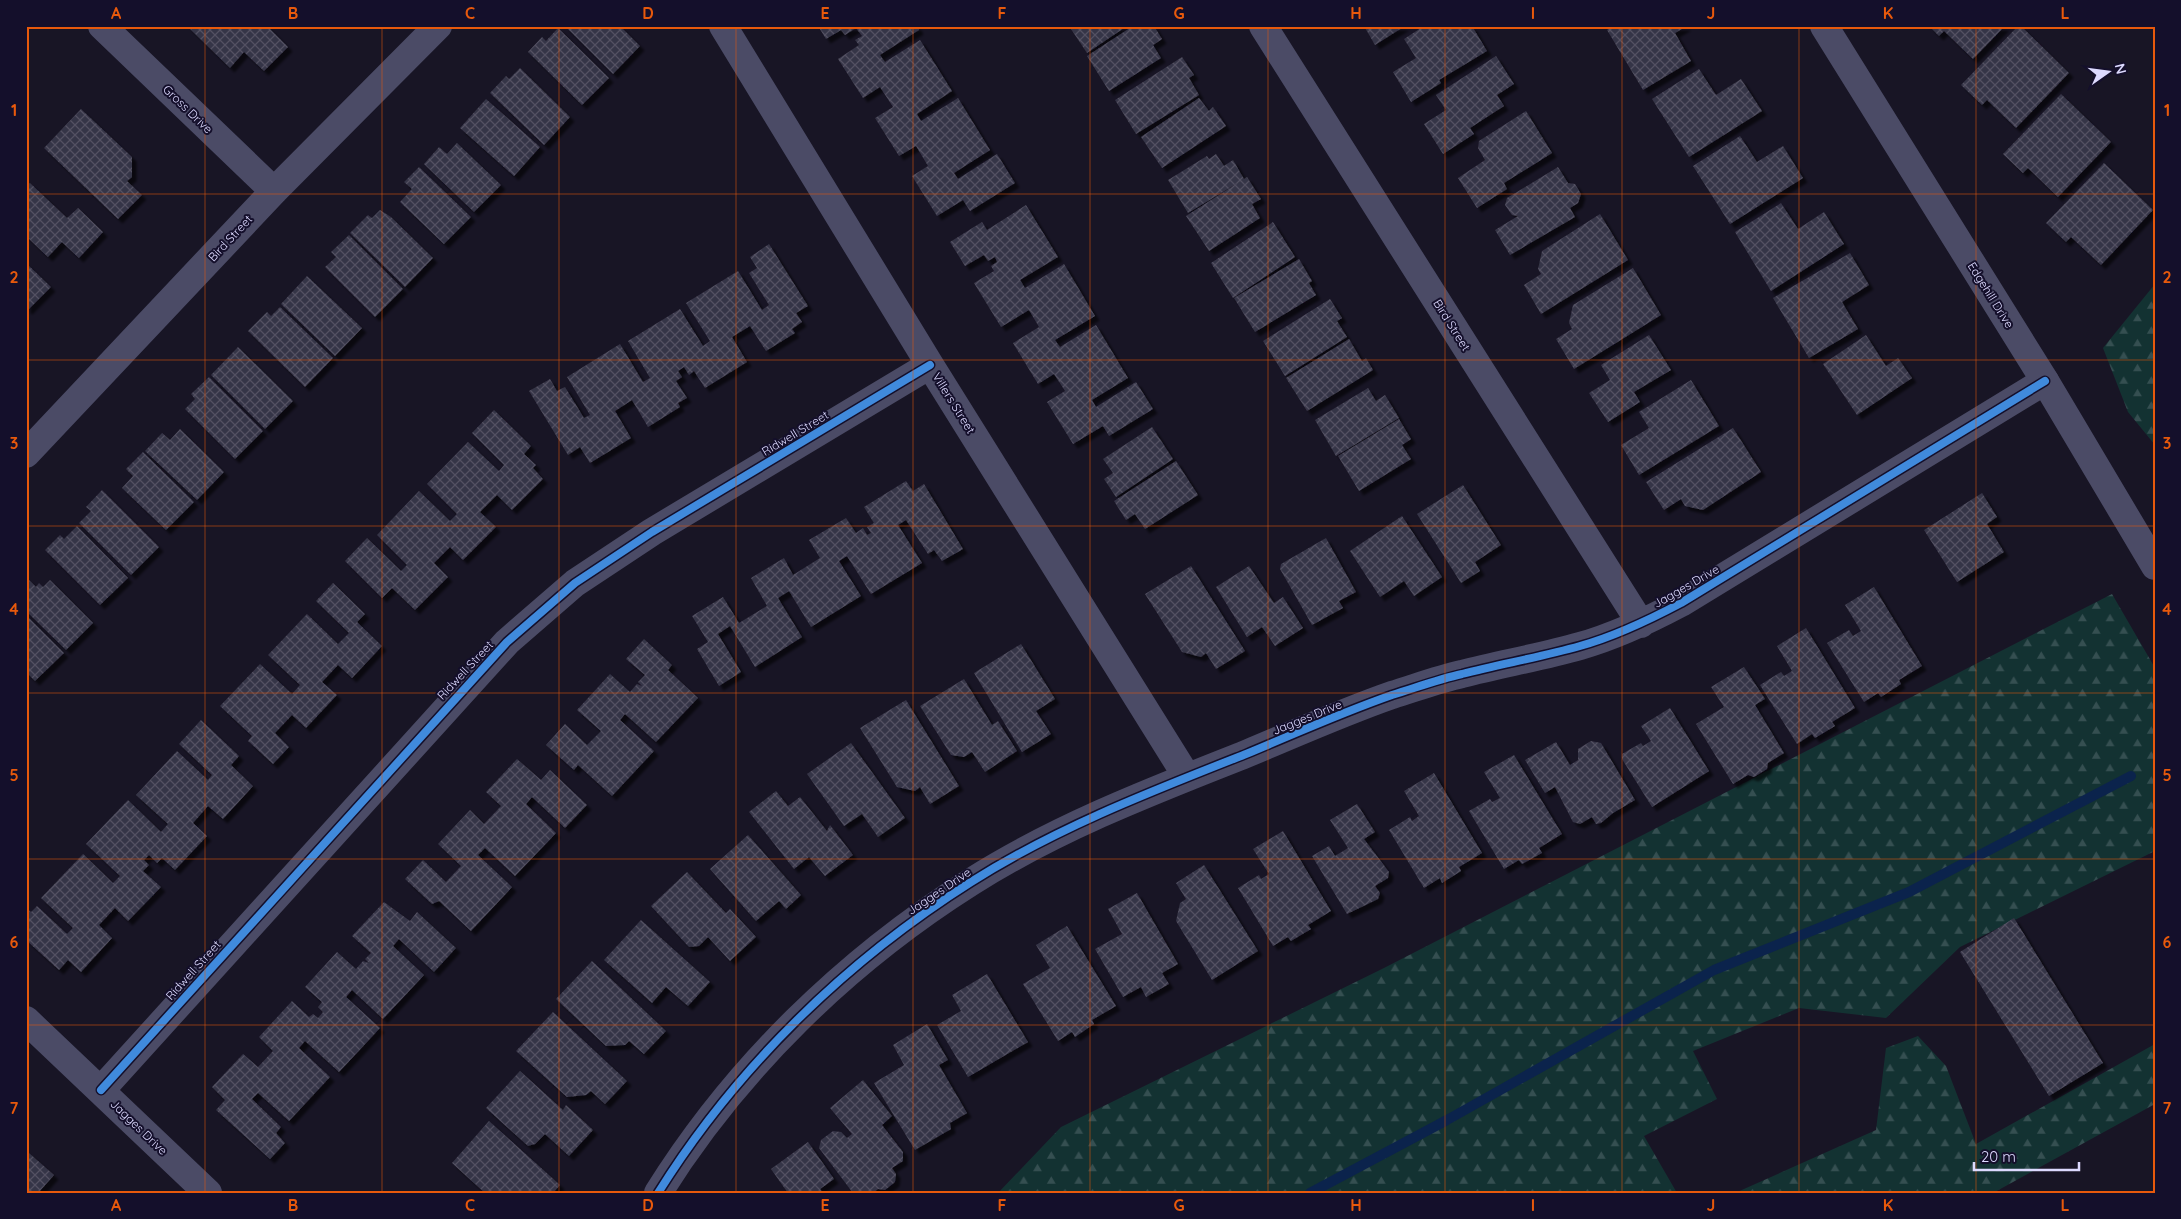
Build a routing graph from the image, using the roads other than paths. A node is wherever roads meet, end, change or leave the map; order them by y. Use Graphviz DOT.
graph roads {
  1 [pos="102,26"];
  2 [pos="438,26"];
  3 [pos="723,26"];
  4 [pos="1263,26"];
  5 [pos="1824,26"];
  6 [pos="274,192"];
  7 [pos="930,364"];
  8 [pos="2045,381"];
  9 [pos="26,454"];
  10 [pos="2155,566"];
  11 [pos="1641,624"];
  12 [pos="1187,777"];
  13 [pos="26,1020"];
  14 [pos="101,1090"];
  15 [pos="208,1193"];
  16 [pos="658,1193"];
  1 -- 6 [label="street, Gross Drive"];
  2 -- 6 [label="street, Bird Street"];
  3 -- 7 [label="street, Villers Street"];
  4 -- 11 [label="street, Bird Street"];
  5 -- 8 [label="street, Edgehill Drive"];
  6 -- 9 [label="street, Bird Street"];
  7 -- 12 [label="street, Villers Street"];
  7 -- 14 [label="street, Ridwell Street"];
  8 -- 10 [label="street, Edgehill Drive"];
  8 -- 11 [label="street, Jagges Drive"];
  11 -- 12 [label="street, Jagges Drive"];
  12 -- 16 [label="street, Jagges Drive"];
  13 -- 14 [label="street, Jagges Drive"];
  14 -- 15 [label="street, Jagges Drive"];
}
